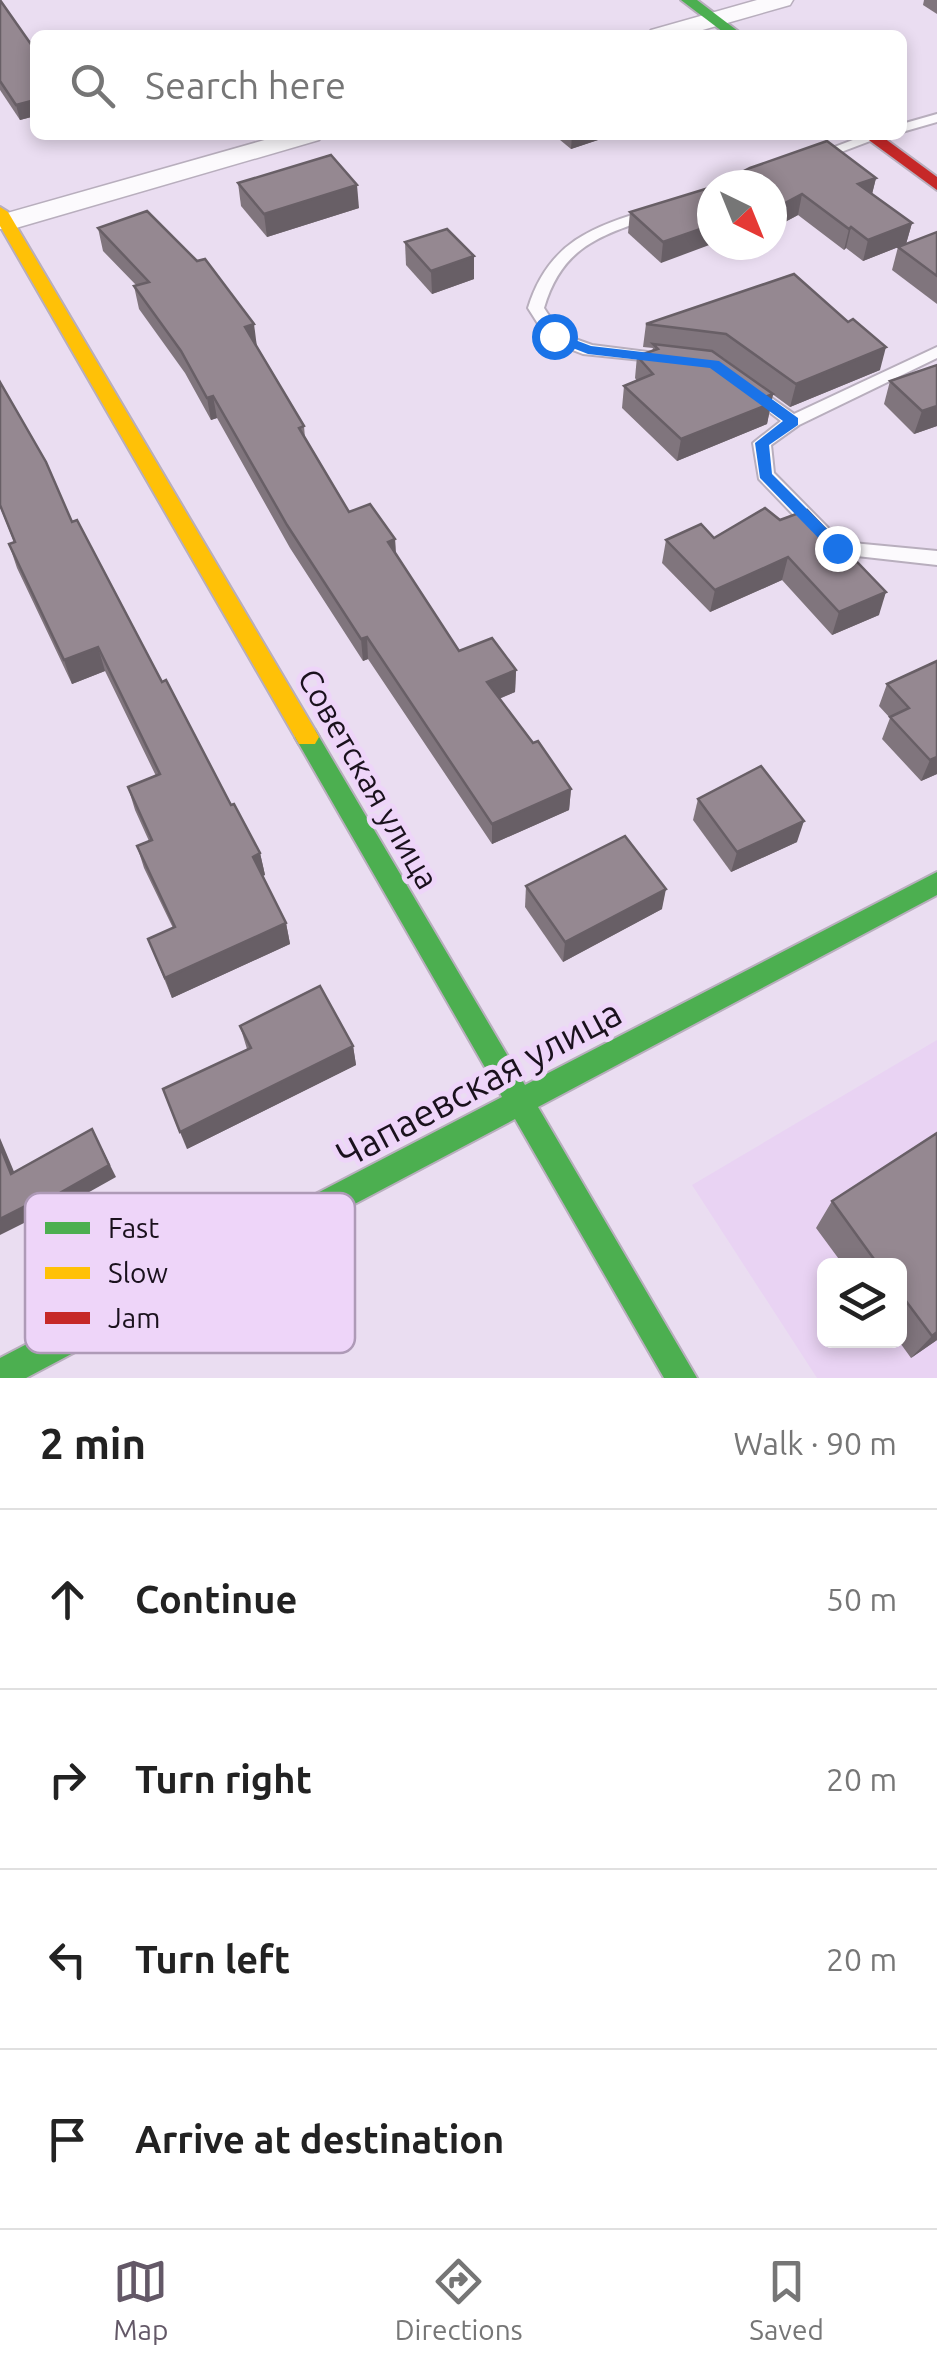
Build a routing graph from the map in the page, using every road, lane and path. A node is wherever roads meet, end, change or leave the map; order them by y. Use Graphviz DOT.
graph roads {
  1 [pos="688,0"];
  2 [pos="782,0"];
  3 [pos="714,19"];
  4 [pos="676,30"];
  5 [pos="729,30"];
  6 [pos="937,118"];
  7 [pos="907,127"];
  8 [pos="292,140"];
  9 [pos="863,140"];
  10 [pos="879,140"];
  11 [pos="803,161"];
  12 [pos="937,185"];
  13 [pos="675,205"];
  14 [pos="2,219"];
  15 [pos="937,352"];
  16 [pos="678,360"];
  17 [pos="730,376"];
  18 [pos="793,422"];
  19 [pos="937,558"];
  20 [pos="937,883"];
  21 [pos="518,1103"];
  22 [pos="347,1193"];
  23 [pos="42,1353"];
  24 [pos="0,1375"];
  25 [pos="681,1378"];
  1 -- 3 [label="main road"];
  2 -- 3 [label="street"];
  3 -- 4 [label="street"];
  3 -- 5 [label="main road"];
  6 -- 7 [label="lane"];
  8 -- 14 [label="street"];
  9 -- 11 [label="lane"];
  10 -- 12 [label="main road"];
  13 -- 16 [label="lane"];
  14 -- 21 [label="main road, Советская улица"];
  15 -- 18 [label="lane"];
  17 -- 18 [label="lane"];
  18 -- 19 [label="lane"];
  20 -- 21 [label="main road, Чапаевская улица"];
  21 -- 22 [label="main road, Чапаевская улица"];
  21 -- 25 [label="main road, Советская улица"];
  23 -- 24 [label="main road, Чапаевская улица"];
}
